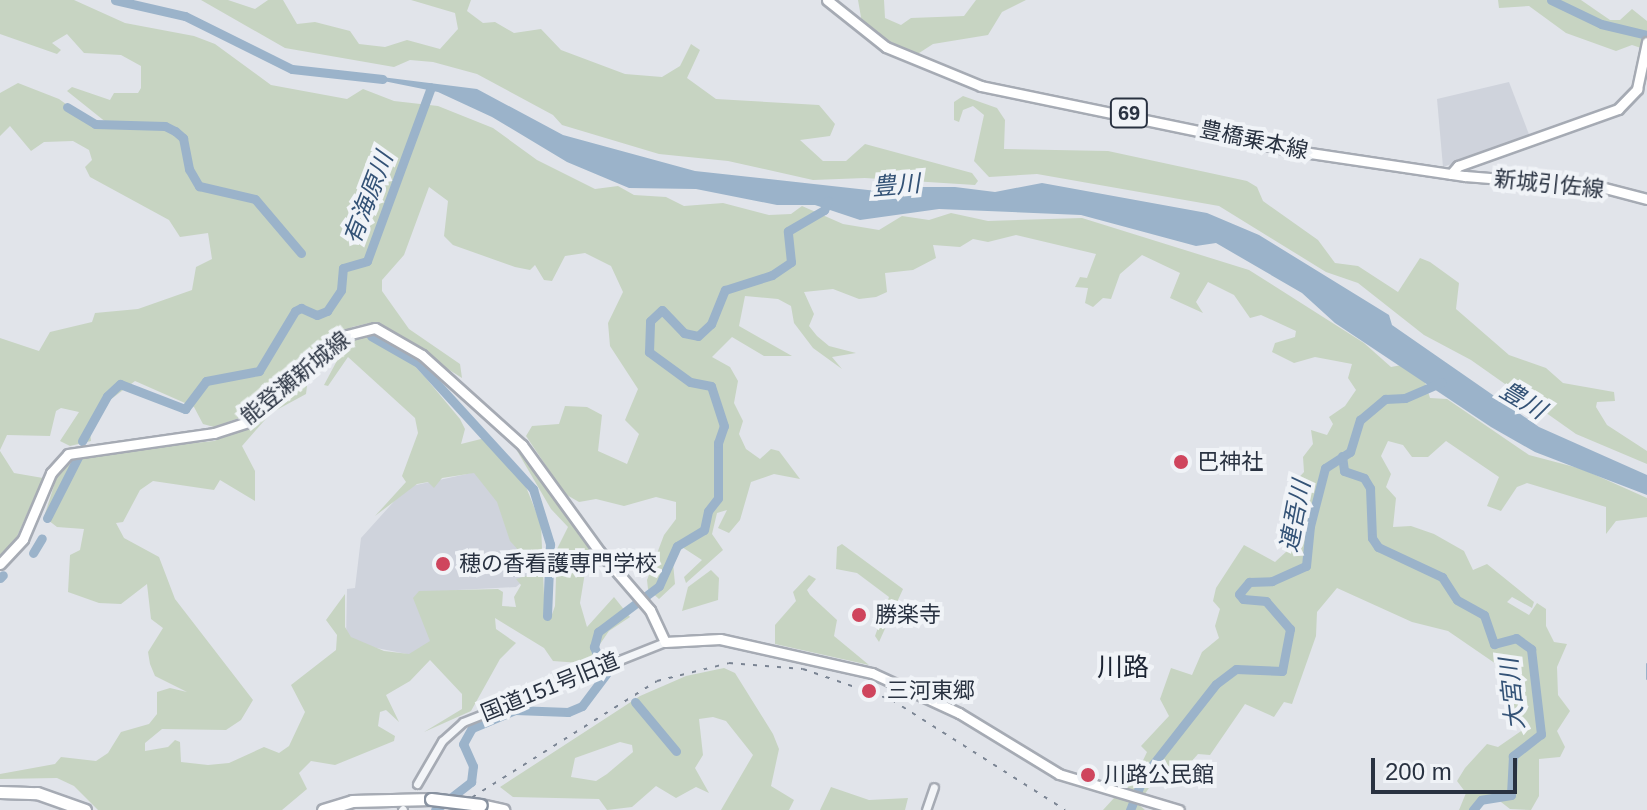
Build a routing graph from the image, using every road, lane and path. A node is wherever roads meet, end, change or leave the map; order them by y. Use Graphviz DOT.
graph roads {
  1 [pos="827,0"];
  2 [pos="1646,46"];
  3 [pos="1451,174"];
  4 [pos="1647,199"];
  5 [pos="0,564"];
  6 [pos="665,642"];
  7 [pos="417,784"];
  8 [pos="934,787"];
  9 [pos="0,792"];
  10 [pos="0,798"];
  11 [pos="431,799"];
  12 [pos="71,810"];
  13 [pos="85,810"];
  14 [pos="323,810"];
  15 [pos="340,810"];
  16 [pos="502,810"];
  17 [pos="926,810"];
  18 [pos="1179,810"];
  1 -- 3 [label="main road, 豊橋乗本線 / 69"];
  2 -- 3 [label="main road"];
  3 -- 4 [label="main road, 新城引佐線"];
  5 -- 6 [label="main road, 能登瀬新城線"];
  6 -- 7 [label="street, 国道151号旧道"];
  6 -- 18 [label="main road"];
  8 -- 17 [label="street"];
  9 -- 13 [label="highway"];
  10 -- 12 [label="highway"];
  11 -- 14 [label="highway"];
  11 -- 15 [label="highway"];
  11 -- 16 [label="highway, bridge"];
}
